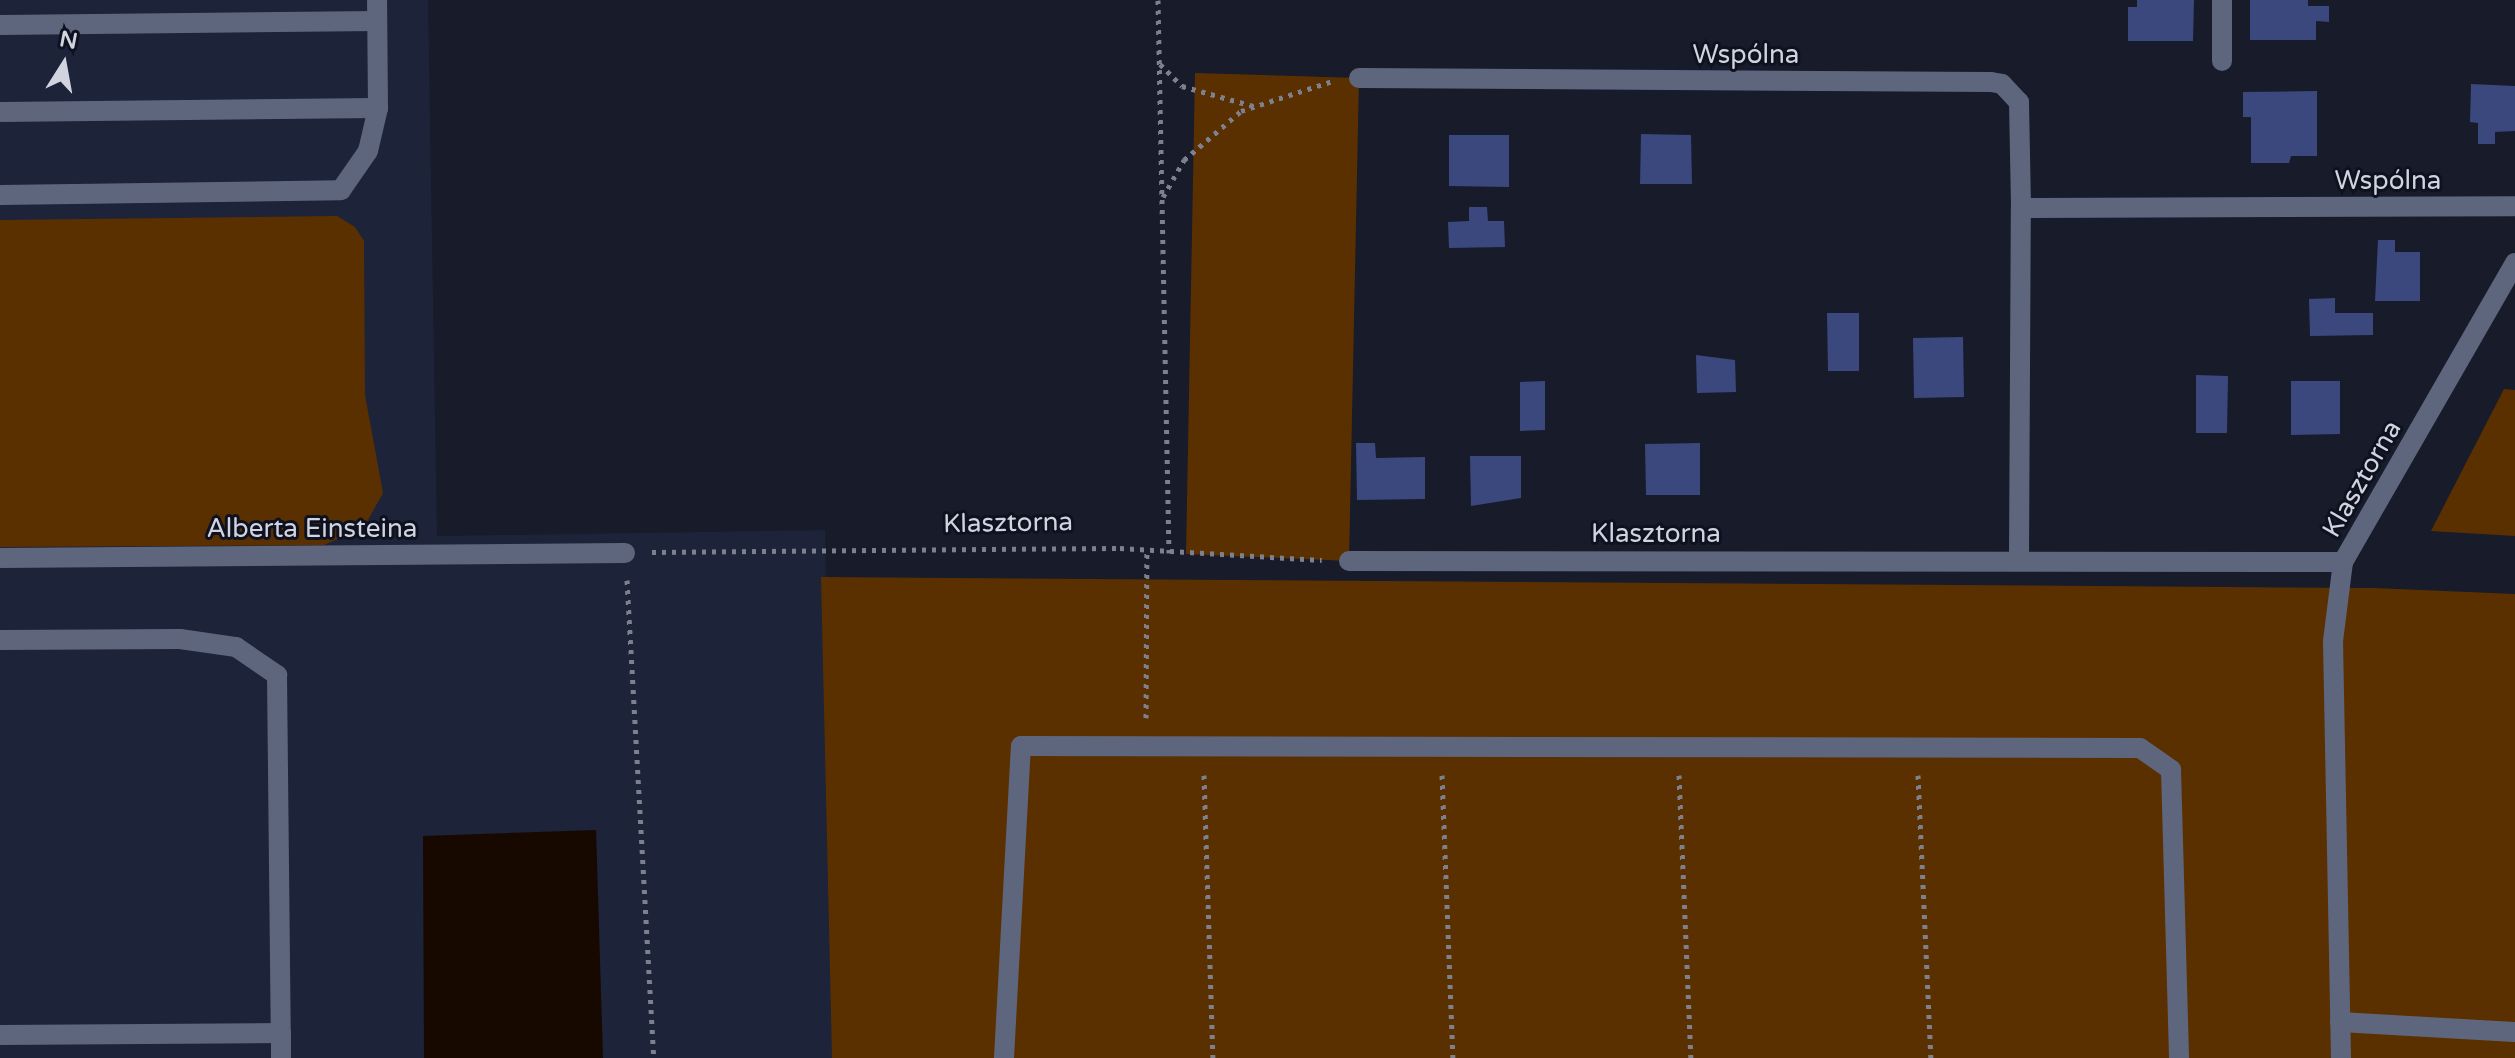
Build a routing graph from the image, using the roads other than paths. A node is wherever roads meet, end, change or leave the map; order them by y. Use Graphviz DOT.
graph roads {
  1 [pos="2222,0"];
  2 [pos="377,10"];
  3 [pos="0,25"];
  4 [pos="2222,61"];
  5 [pos="1359,78"];
  6 [pos="378,108"];
  7 [pos="0,112"];
  8 [pos="0,195"];
  9 [pos="2515,206"];
  10 [pos="2021,208"];
  11 [pos="2515,263"];
  12 [pos="625,553"];
  13 [pos="0,558"];
  14 [pos="2019,558"];
  15 [pos="1349,561"];
  16 [pos="2343,562"];
  17 [pos="0,640"];
  18 [pos="2340,1022"];
  19 [pos="2515,1032"];
  20 [pos="281,1033"];
  21 [pos="0,1035"];
  22 [pos="281,1058"];
  23 [pos="1004,1058"];
  24 [pos="2179,1058"];
  25 [pos="2341,1058"];
  1 -- 4 [label="street"];
  2 -- 3 [label="street"];
  2 -- 6 [label="street"];
  5 -- 10 [label="street, Wspólna"];
  6 -- 7 [label="street"];
  6 -- 8 [label="street"];
  9 -- 10 [label="street, Wspólna"];
  10 -- 14 [label="street, Wspólna"];
  11 -- 16 [label="street, Klasztorna"];
  12 -- 13 [label="street, Alberta Einsteina"];
  14 -- 15 [label="street, Klasztorna"];
  14 -- 16 [label="street, Klasztorna"];
  16 -- 18 [label="street"];
  17 -- 20 [label="street"];
  18 -- 19 [label="street"];
  18 -- 25 [label="street"];
  20 -- 21 [label="street"];
  20 -- 22 [label="street"];
  23 -- 24 [label="street"];
}
